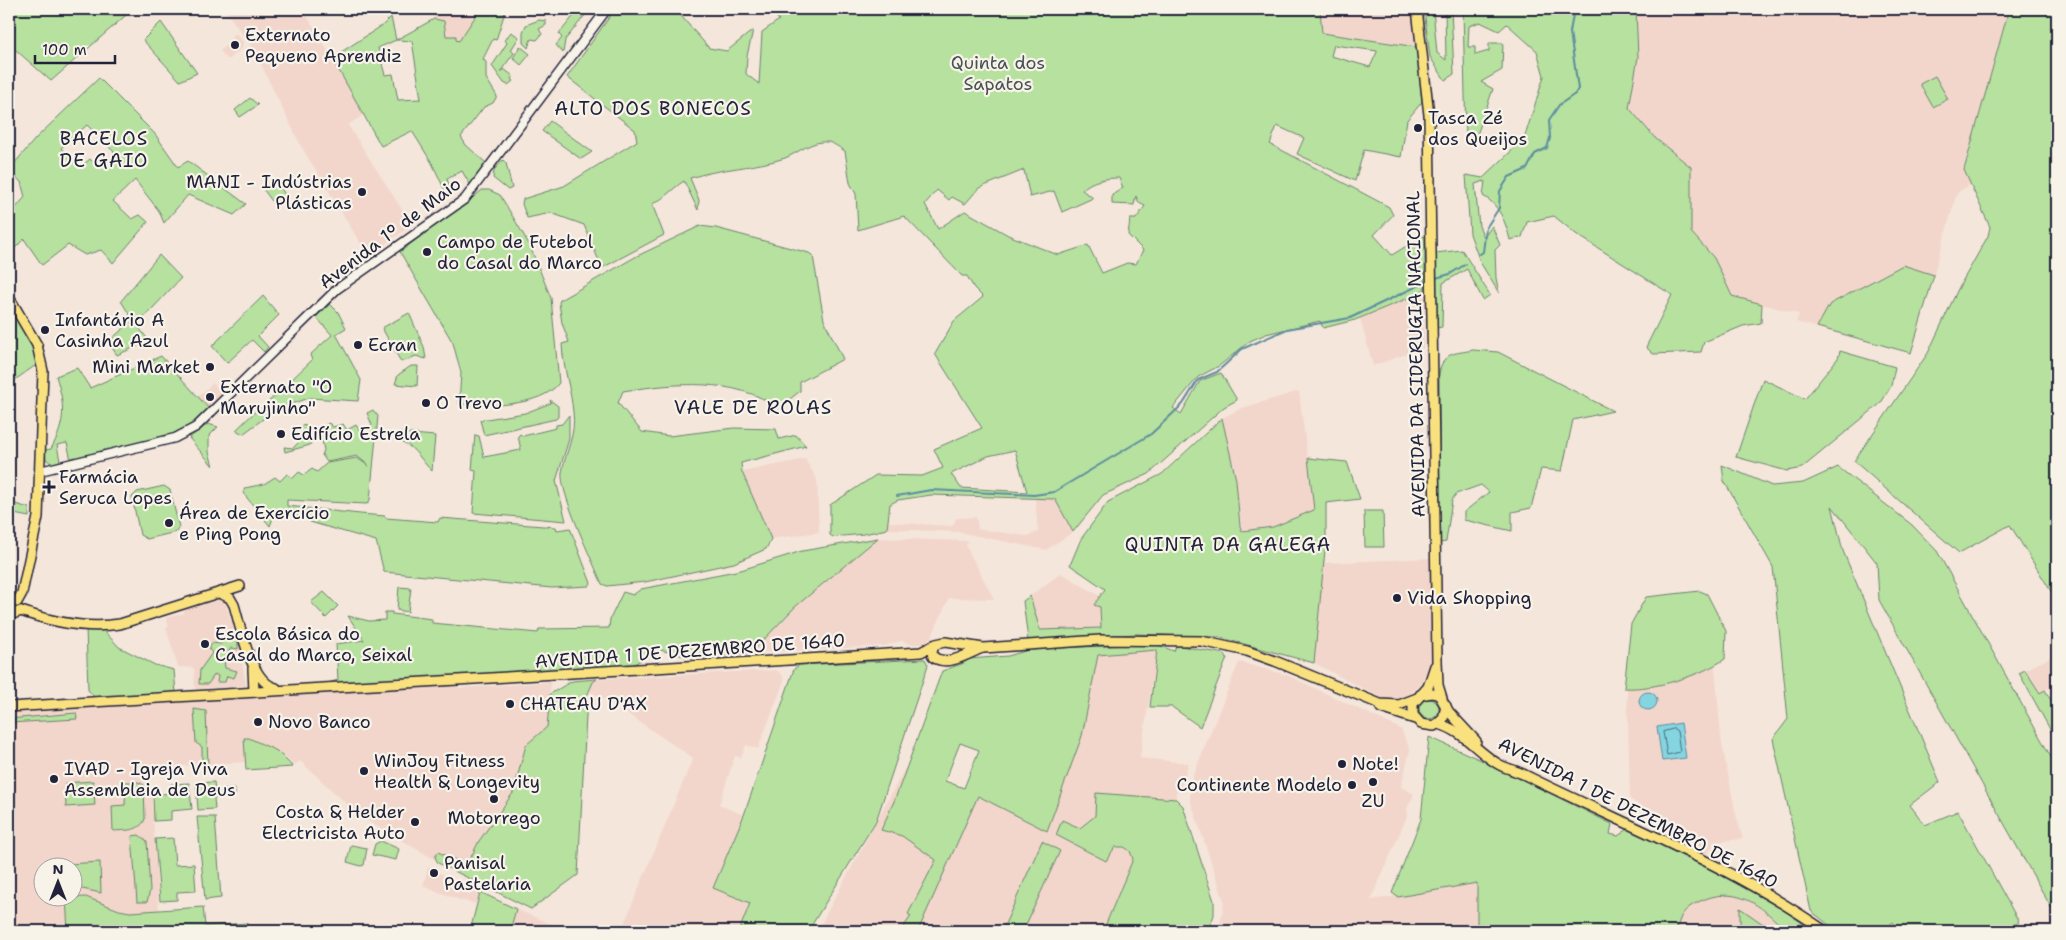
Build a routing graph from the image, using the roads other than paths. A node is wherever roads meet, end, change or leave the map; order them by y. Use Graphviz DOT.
graph roads {
  1 [pos="607,9"];
  2 [pos="1417,9"];
  3 [pos="9,298"];
  4 [pos="40,471"];
  5 [pos="219,593"];
  6 [pos="234,605"];
  7 [pos="13,610"];
  8 [pos="955,643"];
  9 [pos="934,645"];
  10 [pos="983,648"];
  11 [pos="921,652"];
  12 [pos="933,657"];
  13 [pos="956,659"];
  14 [pos="1437,661"];
  15 [pos="252,663"];
  16 [pos="1318,678"];
  17 [pos="462,681"];
  18 [pos="287,690"];
  19 [pos="254,692"];
  20 [pos="1419,696"];
  21 [pos="1444,701"];
  22 [pos="9,707"];
  23 [pos="9,712"];
  24 [pos="1415,719"];
  25 [pos="1438,724"];
  26 [pos="1512,768"];
  27 [pos="1825,931"];
  1 -- 4 [label="street, Avenida 1º de Maio"];
  2 -- 14 [label="main road, AVENIDA DA SIDERUGIA NACIONAL"];
  3 -- 4 [label="main road"];
  4 -- 7 [label="main road"];
  5 -- 6 [label="main road"];
  5 -- 6 [label="main road"];
  5 -- 7 [label="main road"];
  6 -- 15 [label="main road"];
  8 -- 9 [label="main road"];
  8 -- 10 [label="main road"];
  8 -- 13 [label="main road"];
  9 -- 11 [label="main road, AVENIDA 1 DE DEZEMBRO DE 1640"];
  9 -- 12 [label="main road"];
  10 -- 13 [label="main road"];
  10 -- 16 [label="main road"];
  11 -- 12 [label="main road, AVENIDA 1 DE DEZEMBRO DE 1640"];
  11 -- 17 [label="main road, AVENIDA 1 DE DEZEMBRO DE 1640"];
  12 -- 13 [label="main road"];
  14 -- 20 [label="main road"];
  14 -- 21 [label="main road, AVENIDA DA SIDERUGIA NACIONAL"];
  15 -- 18 [label="main road"];
  15 -- 19 [label="main road"];
  16 -- 20 [label="main road"];
  16 -- 24 [label="main road"];
  17 -- 18 [label="main road, AVENIDA 1 DE DEZEMBRO DE 1640"];
  17 -- 23 [label="main road, AVENIDA 1 DE DEZEMBRO DE 1640"];
  18 -- 19 [label="main road, AVENIDA 1 DE DEZEMBRO DE 1640"];
  19 -- 22 [label="main road, AVENIDA 1 DE DEZEMBRO DE 1640"];
  20 -- 21 [label="main road"];
  20 -- 24 [label="main road"];
  21 -- 25 [label="main road"];
  21 -- 26 [label="main road"];
  24 -- 25 [label="main road"];
  25 -- 26 [label="main road, AVENIDA 1 DE DEZEMBRO DE 1640"];
  26 -- 27 [label="main road, AVENIDA 1 DE DEZEMBRO DE 1640"];
}
